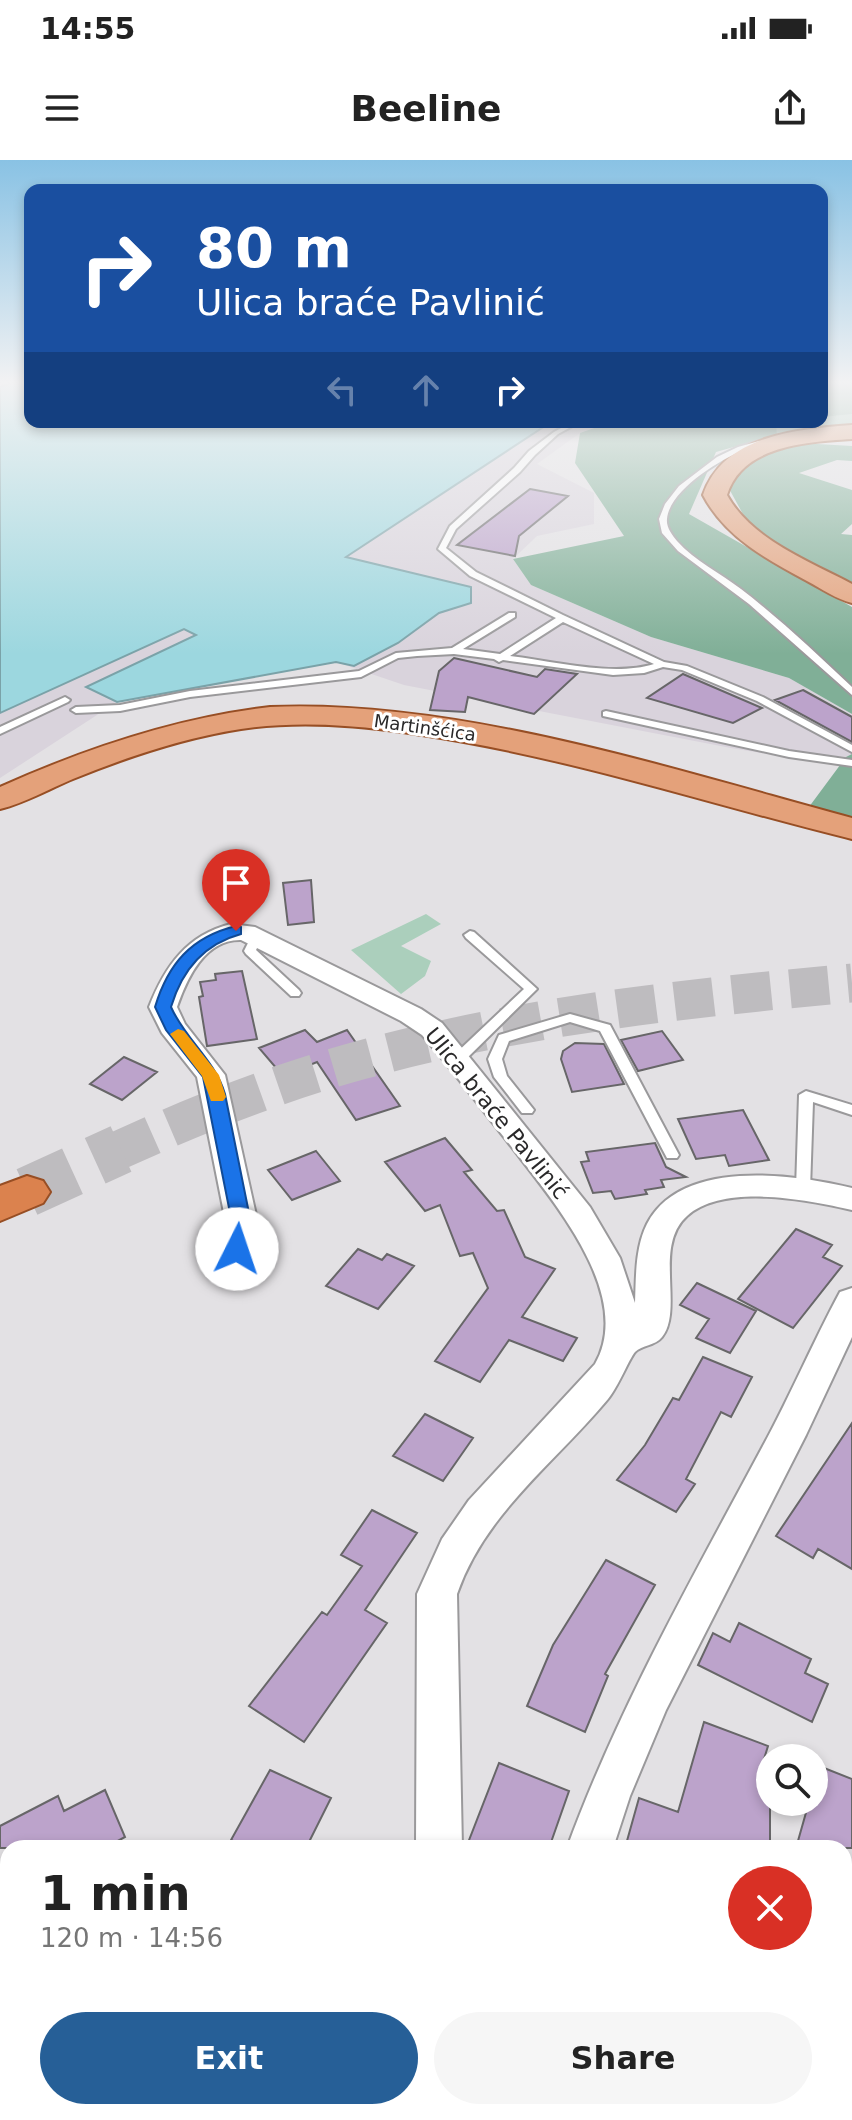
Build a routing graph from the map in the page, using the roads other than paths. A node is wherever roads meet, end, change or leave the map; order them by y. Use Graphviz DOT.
graph roads {
  1 [pos="515,471"];
  2 [pos="703,471"];
  3 [pos="725,471"];
  4 [pos="852,595"];
  5 [pos="512,615"];
  6 [pos="562,618"];
  7 [pos="454,651"];
  8 [pos="499,659"];
  9 [pos="662,664"];
  10 [pos="852,692"];
  11 [pos="65,700"];
  12 [pos="76,710"];
  13 [pos="606,714"];
  14 [pos="0,731"];
  15 [pos="852,749"];
  16 [pos="852,763"];
  17 [pos="0,799"];
  18 [pos="852,829"];
  19 [pos="470,935"];
  20 [pos="256,938"];
  21 [pos="295,993"];
  22 [pos="474,1064"];
  23 [pos="527,1110"];
  24 [pos="852,1110"];
  25 [pos="672,1155"];
  26 [pos="803,1189"];
  27 [pos="852,1199"];
  28 [pos="237,1249"];
  29 [pos="852,1301"];
  30 [pos="621,1343"];
  31 [pos="439,1840"];
  32 [pos="592,1840"];
  1 -- 6 [label="lane"];
  2 -- 10 [label="lane"];
  3 -- 4 [label="main road"];
  5 -- 7 [label="lane"];
  6 -- 8 [label="lane"];
  6 -- 9 [label="lane"];
  7 -- 8 [label="lane"];
  7 -- 12 [label="lane"];
  8 -- 9 [label="lane"];
  9 -- 15 [label="lane"];
  11 -- 14 [label="lane"];
  13 -- 16 [label="lane"];
  17 -- 18 [label="main road, Martinšćica"];
  19 -- 22 [label="lane"];
  20 -- 21 [label="lane"];
  20 -- 22 [label="street, Ulica braće Pavlinić"];
  20 -- 28 [label="street, Ulica braće Pavlinić"];
  22 -- 23 [label="lane"];
  22 -- 25 [label="lane"];
  22 -- 30 [label="street, Ulica braće Pavlinić"];
  24 -- 26 [label="lane"];
  26 -- 27 [label="street"];
  26 -- 30 [label="street"];
  29 -- 32 [label="street"];
  30 -- 31 [label="street"];
}
